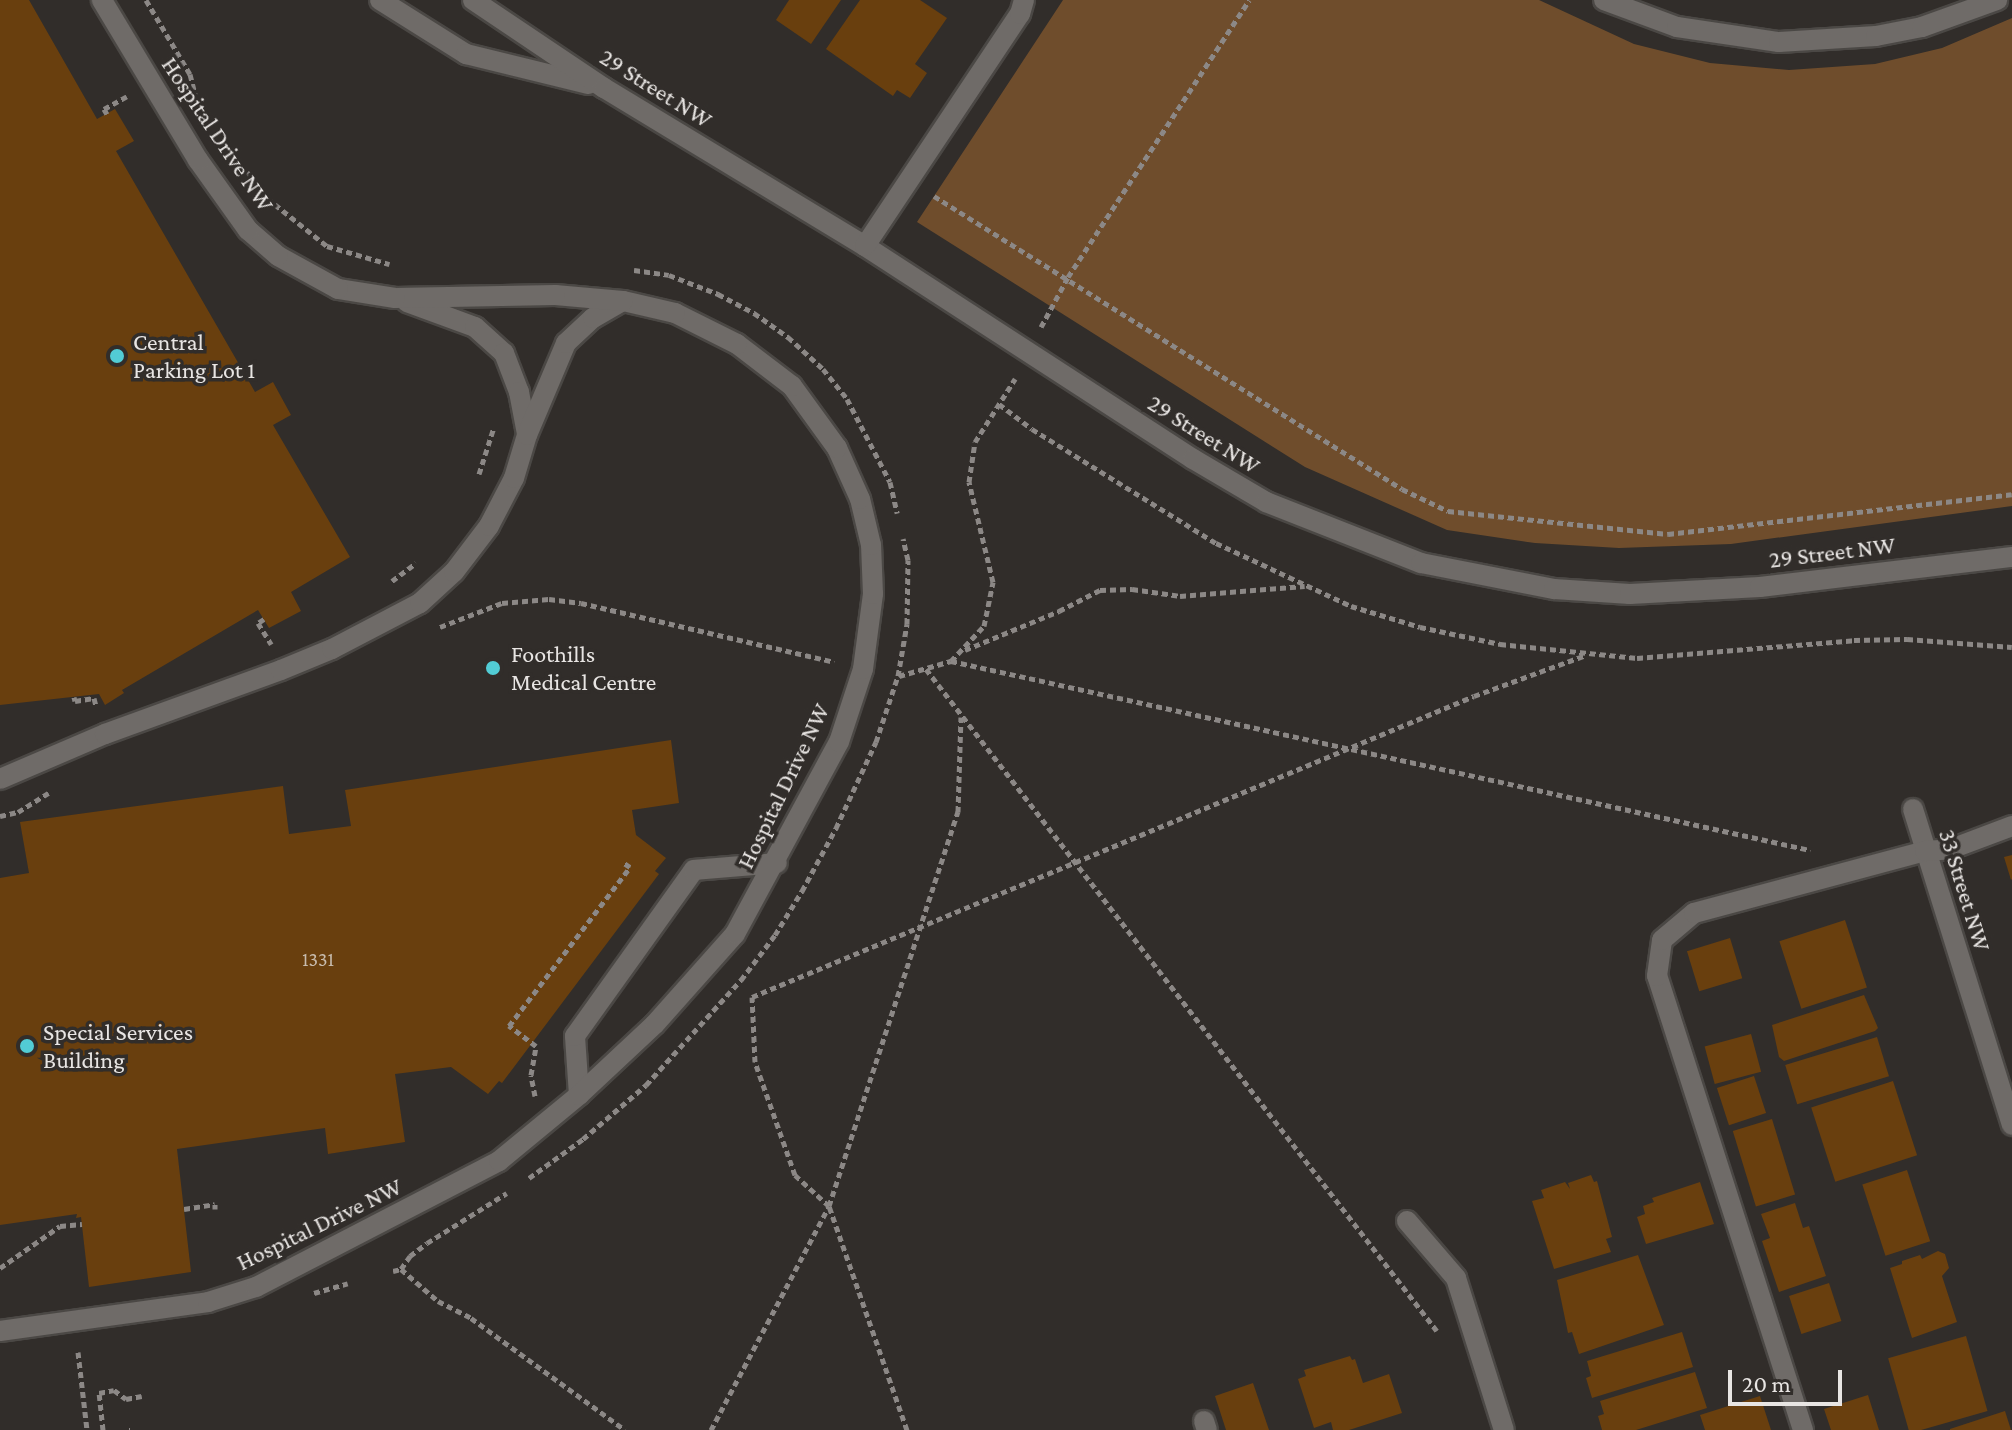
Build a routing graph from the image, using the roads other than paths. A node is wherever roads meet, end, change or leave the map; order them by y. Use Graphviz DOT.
graph roads {
  1 [pos="102,0"];
  2 [pos="380,0"];
  3 [pos="473,0"];
  4 [pos="1024,0"];
  5 [pos="1604,0"];
  6 [pos="1997,0"];
  7 [pos="1632,6"];
  8 [pos="604,88"];
  9 [pos="865,246"];
  10 [pos="395,298"];
  11 [pos="623,301"];
  12 [pos="527,435"];
  13 [pos="2012,557"];
  14 [pos="0,779"];
  15 [pos="1913,809"];
  16 [pos="2012,826"];
  17 [pos="1925,851"];
  18 [pos="777,863"];
  19 [pos="579,1095"];
  20 [pos="2012,1125"];
  21 [pos="1407,1221"];
  22 [pos="0,1331"];
  23 [pos="1504,1430"];
  24 [pos="1803,1430"];
  1 -- 10 [label="street, Hospital Drive NW"];
  2 -- 8 [label="street"];
  3 -- 8 [label="street, 29 Street NW"];
  4 -- 9 [label="street"];
  5 -- 7 [label="street"];
  6 -- 7 [label="street"];
  8 -- 9 [label="street, 29 Street NW"];
  9 -- 13 [label="street, 29 Street NW"];
  10 -- 11 [label="street, Hospital Drive NW"];
  10 -- 12 [label="street"];
  11 -- 12 [label="street"];
  11 -- 18 [label="street, Hospital Drive NW"];
  12 -- 14 [label="street"];
  15 -- 17 [label="street, 33 Street NW"];
  16 -- 17 [label="street"];
  17 -- 20 [label="street, 33 Street NW"];
  17 -- 24 [label="street"];
  18 -- 19 [label="street, Hospital Drive NW"];
  18 -- 19 [label="street"];
  19 -- 22 [label="street, Hospital Drive NW"];
  21 -- 23 [label="street"];
}
